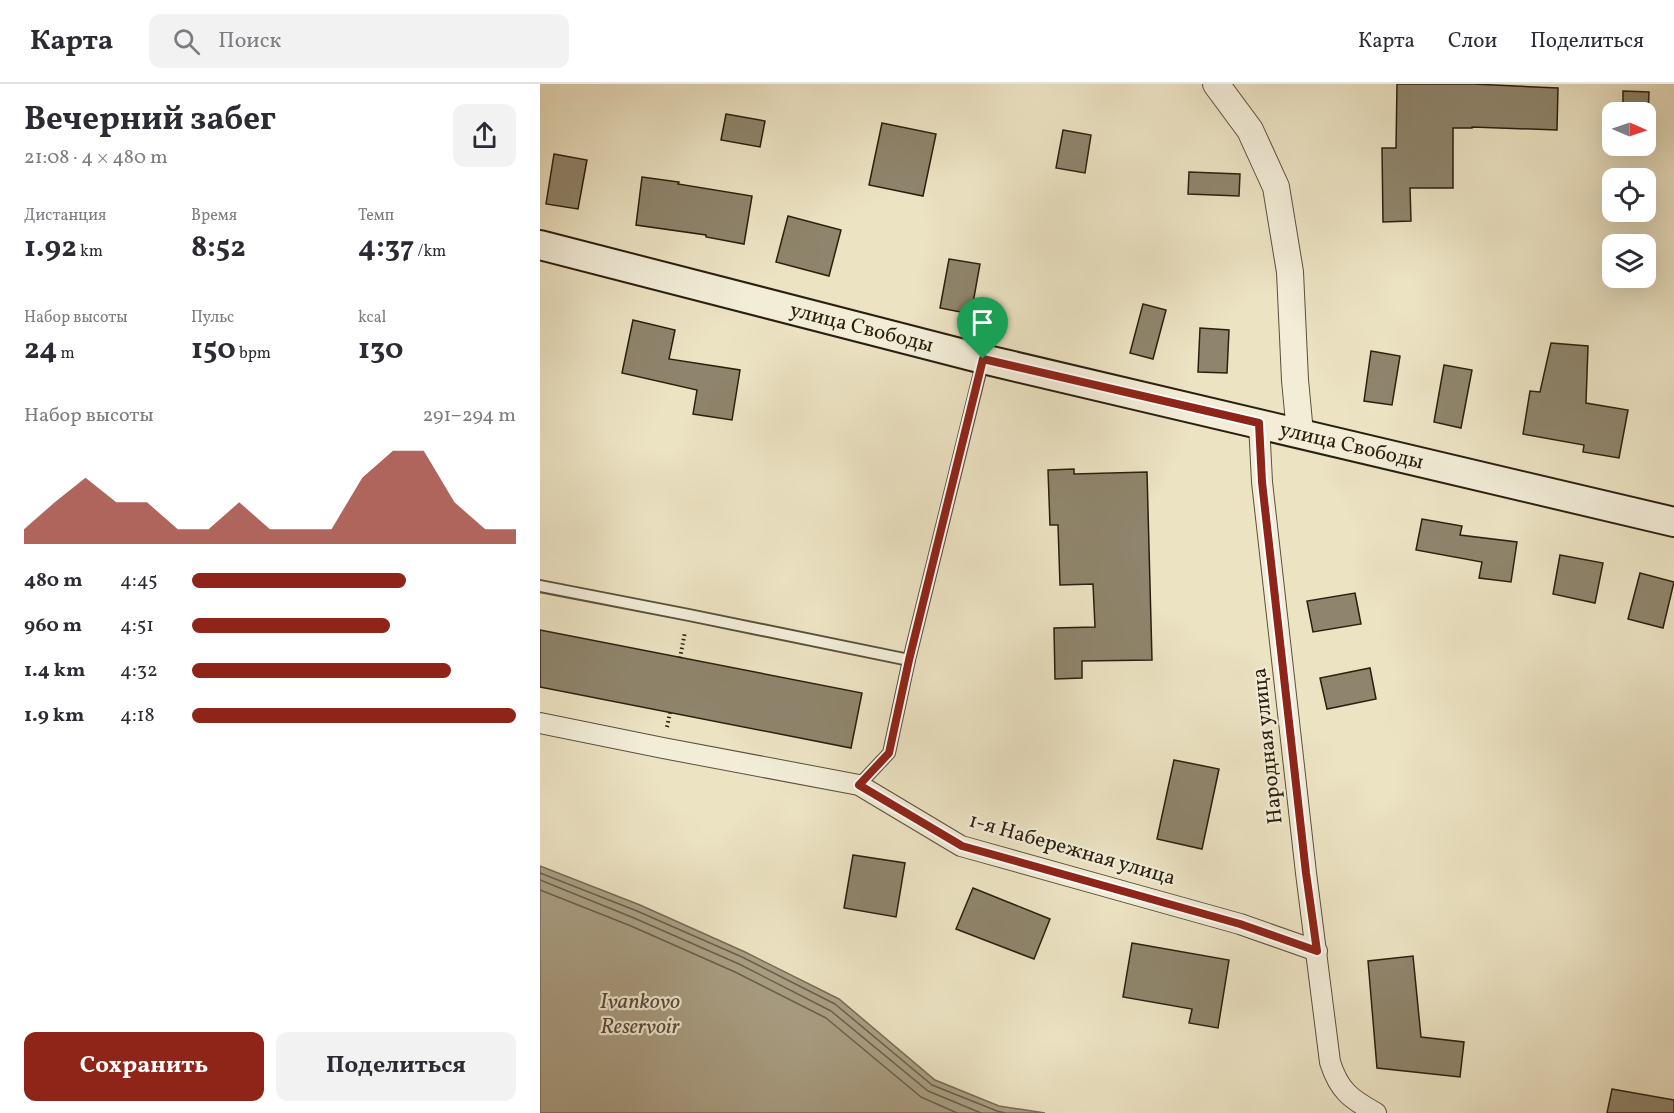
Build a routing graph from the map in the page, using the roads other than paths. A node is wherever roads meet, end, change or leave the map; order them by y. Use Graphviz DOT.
graph roads {
  1 [pos="1216,84"];
  2 [pos="540,245"];
  3 [pos="983,359"];
  4 [pos="1259,423"];
  5 [pos="1300,433"];
  6 [pos="1674,522"];
  7 [pos="540,586"];
  8 [pos="909,660"];
  9 [pos="540,723"];
  10 [pos="859,785"];
  11 [pos="1317,951"];
  12 [pos="1376,1113"];
  1 -- 5 [label="street"];
  2 -- 3 [label="main road, улица Свободы"];
  3 -- 4 [label="main road, улица Свободы"];
  3 -- 8 [label="lane"];
  4 -- 5 [label="main road, улица Свободы"];
  4 -- 11 [label="street, Народная улица"];
  5 -- 6 [label="main road, улица Свободы"];
  7 -- 8 [label="lane"];
  8 -- 10 [label="lane"];
  9 -- 10 [label="street, 1-я Набережная улица"];
  10 -- 11 [label="street, 1-я Набережная улица"];
  11 -- 12 [label="street, Народная улица"];
}
